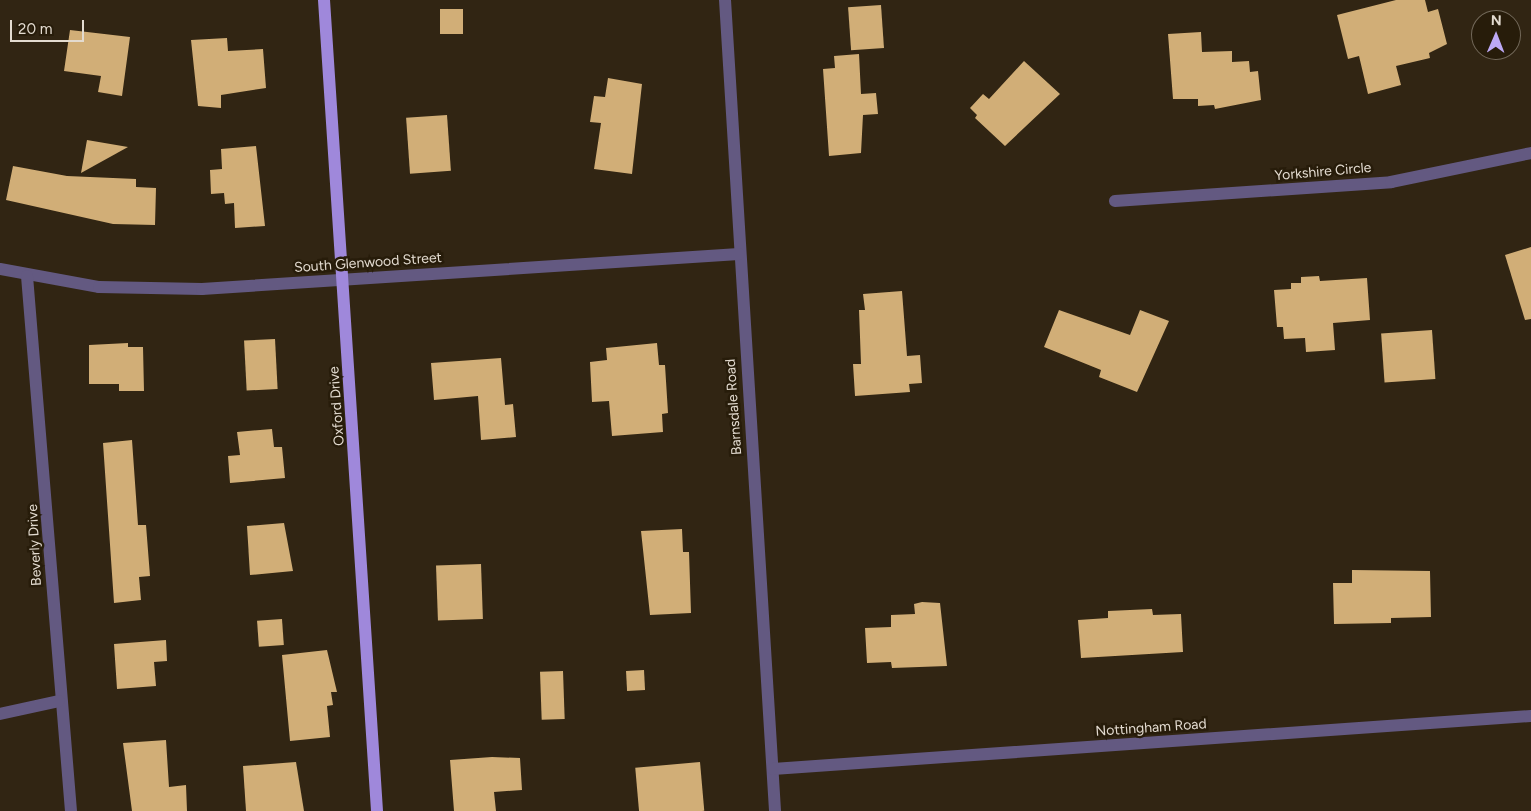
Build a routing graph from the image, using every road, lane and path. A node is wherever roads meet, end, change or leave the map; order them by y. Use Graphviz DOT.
graph roads {
  1 [pos="324,0"];
  2 [pos="725,0"];
  3 [pos="1531,153"];
  4 [pos="1115,201"];
  5 [pos="739,254"];
  6 [pos="0,269"];
  7 [pos="26,276"];
  8 [pos="344,279"];
  9 [pos="59,701"];
  10 [pos="0,714"];
  11 [pos="1531,716"];
  12 [pos="773,769"];
  13 [pos="71,811"];
  14 [pos="377,811"];
  15 [pos="775,811"];
  1 -- 8 [label="main road, Oxford Drive"];
  2 -- 5 [label="street, Barnsdale Road"];
  3 -- 4 [label="street, Yorkshire Circle"];
  5 -- 8 [label="street, South Glenwood Street"];
  5 -- 12 [label="street, Barnsdale Road"];
  6 -- 7 [label="street, South Glenwood Street"];
  7 -- 8 [label="street, South Glenwood Street"];
  7 -- 9 [label="street, Beverly Drive"];
  8 -- 14 [label="main road, Oxford Drive"];
  9 -- 10 [label="street"];
  9 -- 13 [label="street, Beverly Drive"];
  11 -- 12 [label="street, Nottingham Road"];
  12 -- 15 [label="street, Barnsdale Road"];
}
